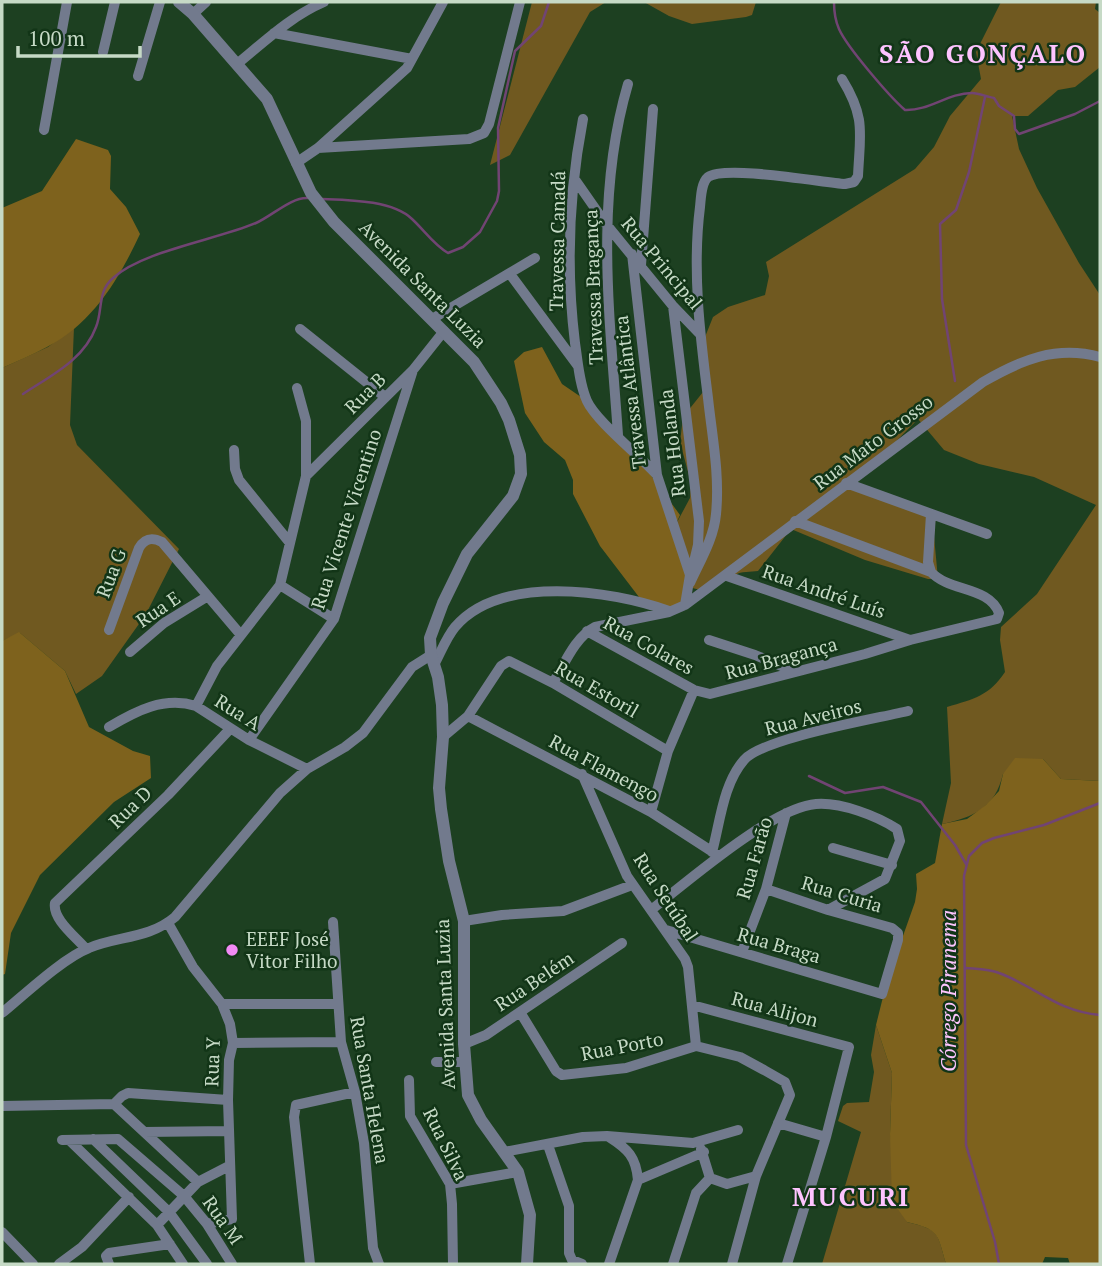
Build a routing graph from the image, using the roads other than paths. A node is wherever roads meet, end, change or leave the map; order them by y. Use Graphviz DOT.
graph roads {
  1 [pos="67,2"];
  2 [pos="115,2"];
  3 [pos="160,2"];
  4 [pos="179,2"];
  5 [pos="205,2"];
  6 [pos="324,2"];
  7 [pos="443,2"];
  8 [pos="520,2"];
  9 [pos="193,14"];
  10 [pos="274,33"];
  11 [pos="103,52"];
  12 [pos="412,59"];
  13 [pos="237,64"];
  14 [pos="138,76"];
  15 [pos="842,79"];
  16 [pos="628,84"];
  17 [pos="653,109"];
  18 [pos="583,119"];
  19 [pos="44,130"];
  20 [pos="318,148"];
  21 [pos="296,163"];
  22 [pos="575,181"];
  23 [pos="606,224"];
  24 [pos="632,254"];
  25 [pos="535,258"];
  26 [pos="641,265"];
  27 [pos="510,274"];
  28 [pos="673,306"];
  29 [pos="432,319"];
  30 [pos="300,329"];
  31 [pos="444,331"];
  32 [pos="699,333"];
  33 [pos="1100,358"];
  34 [pos="578,367"];
  35 [pos="413,370"];
  36 [pos="297,388"];
  37 [pos="385,397"];
  38 [pos="618,435"];
  39 [pos="234,450"];
  40 [pos="657,475"];
  41 [pos="306,476"];
  42 [pos="846,483"];
  43 [pos="931,514"];
  44 [pos="795,522"];
  45 [pos="987,534"];
  46 [pos="156,539"];
  47 [pos="290,543"];
  48 [pos="931,572"];
  49 [pos="726,576"];
  50 [pos="690,579"];
  51 [pos="280,585"];
  52 [pos="208,596"];
  53 [pos="685,606"];
  54 [pos="669,611"];
  55 [pos="334,619"];
  56 [pos="109,630"];
  57 [pos="587,631"];
  58 [pos="240,634"];
  59 [pos="916,638"];
  60 [pos="709,640"];
  61 [pos="130,652"];
  62 [pos="433,660"];
  63 [pos="793,671"];
  64 [pos="553,683"];
  65 [pos="694,690"];
  66 [pos="195,706"];
  67 [pos="908,711"];
  68 [pos="468,716"];
  69 [pos="109,727"];
  70 [pos="230,729"];
  71 [pos="443,737"];
  72 [pos="249,740"];
  73 [pos="668,751"];
  74 [pos="307,769"];
  75 [pos="582,774"];
  76 [pos="651,812"];
  77 [pos="786,813"];
  78 [pos="833,848"];
  79 [pos="716,854"];
  80 [pos="892,864"];
  81 [pos="632,885"];
  82 [pos="766,889"];
  83 [pos="651,910"];
  84 [pos="828,910"];
  85 [pos="464,921"];
  86 [pos="333,922"];
  87 [pos="168,923"];
  88 [pos="666,930"];
  89 [pos="622,943"];
  90 [pos="86,949"];
  91 [pos="741,952"];
  92 [pos="882,994"];
  93 [pos="222,1004"];
  94 [pos="338,1004"];
  95 [pos="692,1005"];
  96 [pos="520,1012"];
  97 [pos="2,1013"];
  98 [pos="341,1042"];
  99 [pos="233,1043"];
  100 [pos="464,1044"];
  101 [pos="696,1046"];
  102 [pos="436,1062"];
  103 [pos="465,1062"];
  104 [pos="409,1080"];
  105 [pos="355,1092"];
  106 [pos="228,1100"];
  107 [pos="114,1104"];
  108 [pos="2,1106"];
  109 [pos="778,1124"];
  110 [pos="738,1130"];
  111 [pos="229,1131"];
  112 [pos="144,1132"];
  113 [pos="607,1136"];
  114 [pos="826,1137"];
  115 [pos="93,1139"];
  116 [pos="693,1143"];
  117 [pos="548,1145"];
  118 [pos="504,1152"];
  119 [pos="704,1153"];
  120 [pos="229,1166"];
  121 [pos="517,1171"];
  122 [pos="756,1176"];
  123 [pos="710,1178"];
  124 [pos="638,1180"];
  125 [pos="198,1182"];
  126 [pos="450,1184"];
  127 [pos="184,1196"];
  128 [pos="129,1197"];
  129 [pos="169,1212"];
  130 [pos="207,1224"];
  131 [pos="157,1225"];
  132 [pos="2,1231"];
  133 [pos="170,1244"];
  134 [pos="108,1260"];
  135 [pos="33,1264"];
  136 [pos="59,1264"];
  137 [pos="183,1264"];
  138 [pos="207,1264"];
  139 [pos="232,1264"];
  140 [pos="310,1264"];
  141 [pos="379,1264"];
  142 [pos="453,1264"];
  143 [pos="527,1264"];
  144 [pos="582,1264"];
  145 [pos="609,1264"];
  146 [pos="673,1264"];
  147 [pos="732,1264"];
  148 [pos="787,1264"];
  1 -- 19 [label="street"];
  2 -- 11 [label="street"];
  3 -- 14 [label="street"];
  4 -- 9 [label="street, Avenida Santa Luzia"];
  5 -- 9 [label="street"];
  6 -- 10 [label="street"];
  7 -- 12 [label="street"];
  8 -- 20 [label="street"];
  9 -- 13 [label="street, Avenida Santa Luzia"];
  10 -- 12 [label="street"];
  10 -- 13 [label="street"];
  12 -- 20 [label="street"];
  13 -- 21 [label="street, Avenida Santa Luzia"];
  15 -- 32 [label="street, Rua Principal"];
  16 -- 23 [label="street, Travessa Bragança"];
  17 -- 26 [label="street"];
  18 -- 22 [label="street, Travessa Canadá"];
  20 -- 21 [label="street"];
  21 -- 29 [label="street, Avenida Santa Luzia"];
  22 -- 23 [label="street, Rua Principal"];
  22 -- 34 [label="street, Travessa Canadá"];
  23 -- 24 [label="street, Rua Principal"];
  23 -- 38 [label="street, Travessa Bragança"];
  24 -- 26 [label="street, Rua Principal"];
  24 -- 40 [label="street, Travessa Atlântica"];
  25 -- 27 [label="street"];
  26 -- 28 [label="street, Rua Principal"];
  27 -- 29 [label="street"];
  27 -- 34 [label="street"];
  28 -- 32 [label="street, Rua Principal"];
  28 -- 50 [label="street, Rua Holanda"];
  29 -- 31 [label="street, Avenida Santa Luzia"];
  30 -- 37 [label="street"];
  31 -- 35 [label="street, Rua B"];
  31 -- 62 [label="street, Avenida Santa Luzia"];
  32 -- 50 [label="street, Rua Principal"];
  33 -- 42 [label="street, Rua Mato Grosso"];
  34 -- 38 [label="street, Travessa Canadá"];
  35 -- 37 [label="street, Rua B"];
  35 -- 55 [label="street, Rua Vicente Vicentino"];
  36 -- 41 [label="street"];
  37 -- 41 [label="street, Rua B"];
  38 -- 40 [label="street"];
  39 -- 47 [label="street"];
  40 -- 50 [label="street, Travessa Atlântica"];
  41 -- 47 [label="street"];
  42 -- 43 [label="street"];
  42 -- 44 [label="street, Rua Mato Grosso"];
  43 -- 45 [label="street"];
  43 -- 48 [label="street"];
  44 -- 48 [label="street"];
  44 -- 49 [label="street, Rua Mato Grosso"];
  46 -- 52 [label="street, Rua E"];
  46 -- 56 [label="street, Rua G"];
  47 -- 51 [label="street"];
  48 -- 59 [label="street, Rua Bragança"];
  49 -- 53 [label="street, Rua Mato Grosso"];
  49 -- 59 [label="street, Rua André Luís"];
  50 -- 53 [label="street"];
  51 -- 55 [label="street"];
  51 -- 58 [label="street"];
  52 -- 58 [label="street, Rua E"];
  52 -- 61 [label="street, Rua E"];
  53 -- 54 [label="street, Rua Mato Grosso"];
  54 -- 57 [label="street, Rua Mato Grosso"];
  54 -- 62 [label="street"];
  55 -- 72 [label="street, Rua Vicente Vicentino"];
  57 -- 64 [label="street"];
  57 -- 65 [label="street, Rua Colares"];
  58 -- 66 [label="street"];
  59 -- 63 [label="street, Rua Bragança"];
  60 -- 63 [label="street"];
  62 -- 71 [label="street, Avenida Santa Luzia"];
  62 -- 74 [label="street"];
  63 -- 65 [label="street, Rua Bragança"];
  64 -- 68 [label="street, Rua Estoril"];
  64 -- 73 [label="street, Rua Estoril"];
  65 -- 73 [label="street"];
  66 -- 69 [label="street, Rua A"];
  66 -- 70 [label="street, Rua A"];
  67 -- 79 [label="street, Rua Aveiros"];
  68 -- 71 [label="street"];
  68 -- 75 [label="street, Rua Flamengo"];
  70 -- 72 [label="street, Rua A"];
  70 -- 90 [label="street, Rua D"];
  71 -- 85 [label="street, Avenida Santa Luzia"];
  72 -- 74 [label="street, Rua A"];
  73 -- 76 [label="street"];
  74 -- 87 [label="street"];
  75 -- 76 [label="street, Rua Flamengo"];
  75 -- 81 [label="street, Rua Setúbal"];
  76 -- 79 [label="street, Rua Flamengo"];
  77 -- 79 [label="street"];
  77 -- 80 [label="street"];
  77 -- 82 [label="street, Rua Farão"];
  78 -- 80 [label="street"];
  79 -- 83 [label="street"];
  80 -- 84 [label="street"];
  81 -- 83 [label="street, Rua Setúbal"];
  81 -- 85 [label="street"];
  82 -- 84 [label="street, Rua Curia"];
  82 -- 91 [label="street, Rua Farão"];
  83 -- 88 [label="street, Rua Setúbal"];
  84 -- 92 [label="street, Rua Curia"];
  85 -- 100 [label="street, Avenida Santa Luzia"];
  86 -- 94 [label="street, Rua Santa Helena"];
  87 -- 90 [label="street"];
  87 -- 93 [label="street, Rua Y"];
  88 -- 91 [label="street, Rua Braga"];
  88 -- 95 [label="street, Rua Setúbal"];
  89 -- 96 [label="street, Rua Belém"];
  90 -- 97 [label="street"];
  91 -- 92 [label="street, Rua Braga"];
  93 -- 94 [label="street"];
  93 -- 99 [label="street, Rua Y"];
  94 -- 98 [label="street, Rua Santa Helena"];
  95 -- 101 [label="street, Rua Setúbal"];
  95 -- 114 [label="street, Rua Alijon"];
  96 -- 100 [label="street, Rua Belém"];
  96 -- 101 [label="street, Rua Porto"];
  98 -- 99 [label="street"];
  98 -- 105 [label="street, Rua Santa Helena"];
  99 -- 106 [label="street, Rua Y"];
  100 -- 103 [label="street, Avenida Santa Luzia"];
  101 -- 109 [label="street"];
  102 -- 103 [label="street"];
  103 -- 118 [label="street, Avenida Santa Luzia"];
  104 -- 126 [label="street, Rua Silva"];
  105 -- 140 [label="street"];
  105 -- 141 [label="street, Rua Santa Helena"];
  106 -- 107 [label="street"];
  106 -- 111 [label="street, Rua Y"];
  107 -- 108 [label="street"];
  107 -- 112 [label="street"];
  109 -- 114 [label="street"];
  109 -- 122 [label="street"];
  110 -- 116 [label="street"];
  111 -- 112 [label="street"];
  111 -- 120 [label="street, Rua Y"];
  112 -- 125 [label="street"];
  113 -- 116 [label="street"];
  113 -- 117 [label="street"];
  113 -- 124 [label="street"];
  114 -- 148 [label="street"];
  115 -- 127 [label="street, Rua M"];
  115 -- 128 [label="street, Rua M"];
  115 -- 129 [label="street"];
  116 -- 119 [label="street"];
  117 -- 118 [label="street"];
  117 -- 144 [label="street"];
  118 -- 121 [label="street, Avenida Santa Luzia"];
  119 -- 123 [label="street"];
  119 -- 124 [label="street"];
  120 -- 125 [label="street"];
  120 -- 130 [label="street, Rua Y"];
  121 -- 126 [label="street"];
  121 -- 143 [label="street, Avenida Santa Luzia"];
  122 -- 123 [label="street"];
  122 -- 147 [label="street"];
  123 -- 146 [label="street"];
  124 -- 145 [label="street"];
  125 -- 127 [label="street"];
  126 -- 142 [label="street, Rua Silva"];
  127 -- 129 [label="street"];
  127 -- 130 [label="street, Rua M"];
  128 -- 131 [label="street"];
  128 -- 136 [label="street"];
  129 -- 131 [label="street"];
  129 -- 138 [label="street"];
  130 -- 139 [label="street, Rua M"];
  131 -- 133 [label="street"];
  132 -- 135 [label="street"];
  133 -- 134 [label="street"];
  133 -- 137 [label="street"];
}
